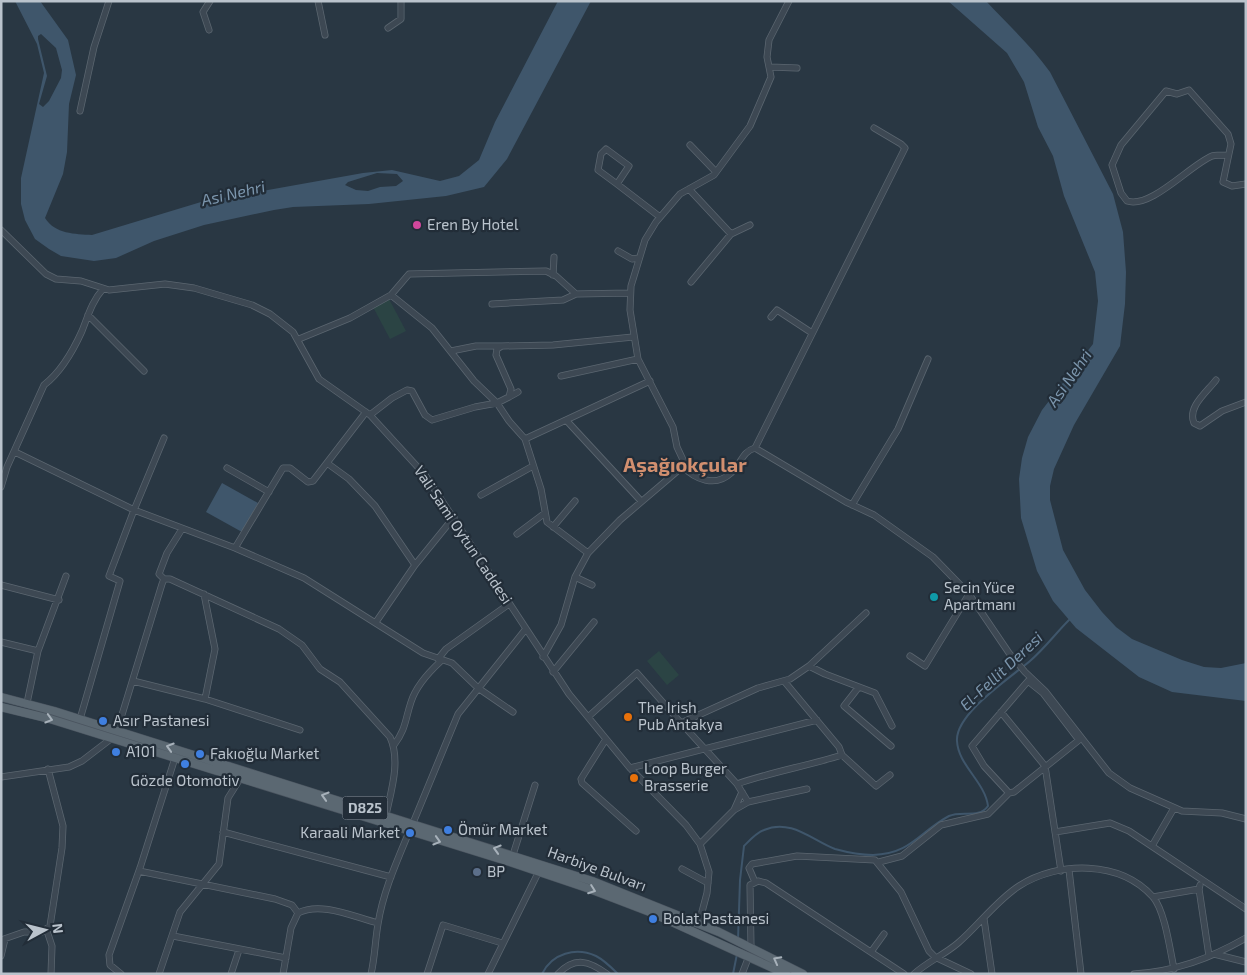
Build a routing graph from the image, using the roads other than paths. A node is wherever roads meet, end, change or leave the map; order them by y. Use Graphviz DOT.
graph roads {
  1 [pos="109,1"];
  2 [pos="210,1"];
  3 [pos="318,1"];
  4 [pos="401,1"];
  5 [pos="788,1"];
  6 [pos="388,28"];
  7 [pos="209,30"];
  8 [pos="325,35"];
  9 [pos="770,67"];
  10 [pos="798,68"];
  11 [pos="80,111"];
  12 [pos="874,128"];
  13 [pos="690,145"];
  14 [pos="1227,154"];
  15 [pos="716,172"];
  16 [pos="617,184"];
  17 [pos="1246,184"];
  18 [pos="689,189"];
  19 [pos="660,217"];
  20 [pos="750,225"];
  21 [pos="1,230"];
  22 [pos="731,234"];
  23 [pos="618,252"];
  24 [pos="554,257"];
  25 [pos="639,258"];
  26 [pos="553,275"];
  27 [pos="691,282"];
  28 [pos="103,289"];
  29 [pos="630,293"];
  30 [pos="576,294"];
  31 [pos="391,295"];
  32 [pos="492,304"];
  33 [pos="88,315"];
  34 [pos="771,317"];
  35 [pos="812,333"];
  36 [pos="633,338"];
  37 [pos="299,339"];
  38 [pos="502,346"];
  39 [pos="451,351"];
  40 [pos="638,359"];
  41 [pos="928,359"];
  42 [pos="144,371"];
  43 [pos="561,376"];
  44 [pos="1216,380"];
  45 [pos="650,381"];
  46 [pos="518,392"];
  47 [pos="509,397"];
  48 [pos="1246,402"];
  49 [pos="497,403"];
  50 [pos="368,414"];
  51 [pos="566,420"];
  52 [pos="164,438"];
  53 [pos="525,439"];
  54 [pos="755,448"];
  55 [pos="15,452"];
  56 [pos="327,464"];
  57 [pos="533,466"];
  58 [pos="682,466"];
  59 [pos="227,468"];
  60 [pos="1,487"];
  61 [pos="269,492"];
  62 [pos="481,495"];
  63 [pos="575,501"];
  64 [pos="641,501"];
  65 [pos="852,505"];
  66 [pos="134,510"];
  67 [pos="545,513"];
  68 [pos="454,517"];
  69 [pos="553,527"];
  70 [pos="182,529"];
  71 [pos="518,534"];
  72 [pos="235,548"];
  73 [pos="588,553"];
  74 [pos="415,565"];
  75 [pos="66,576"];
  76 [pos="575,577"];
  77 [pos="164,579"];
  78 [pos="1,585"];
  79 [pos="592,585"];
  80 [pos="204,594"];
  81 [pos="969,594"];
  82 [pos="59,600"];
  83 [pos="509,604"];
  84 [pos="866,612"];
  85 [pos="376,622"];
  86 [pos="594,622"];
  87 [pos="525,630"];
  88 [pos="1,642"];
  89 [pos="38,651"];
  90 [pos="910,656"];
  91 [pos="543,657"];
  92 [pos="440,660"];
  93 [pos="809,666"];
  94 [pos="553,672"];
  95 [pos="133,681"];
  96 [pos="784,681"];
  97 [pos="478,688"];
  98 [pos="858,688"];
  99 [pos="1,697"];
  100 [pos="205,699"];
  101 [pos="27,703"];
  102 [pos="1,707"];
  103 [pos="513,712"];
  104 [pos="1001,712"];
  105 [pos="588,717"];
  106 [pos="80,719"];
  107 [pos="816,720"];
  108 [pos="681,723"];
  109 [pos="892,726"];
  110 [pos="300,730"];
  111 [pos="117,731"];
  112 [pos="112,738"];
  113 [pos="606,739"];
  114 [pos="394,745"];
  115 [pos="891,746"];
  116 [pos="702,748"];
  117 [pos="842,755"];
  118 [pos="175,758"];
  119 [pos="1045,766"];
  120 [pos="630,768"];
  121 [pos="48,770"];
  122 [pos="890,775"];
  123 [pos="1,777"];
  124 [pos="240,779"];
  125 [pos="737,784"];
  126 [pos="535,785"];
  127 [pos="807,789"];
  128 [pos="742,792"];
  129 [pos="1009,793"];
  130 [pos="748,802"];
  131 [pos="1174,808"];
  132 [pos="734,810"];
  133 [pos="386,815"];
  134 [pos="1246,820"];
  135 [pos="413,823"];
  136 [pos="636,831"];
  137 [pos="223,832"];
  138 [pos="409,832"];
  139 [pos="1055,832"];
  140 [pos="700,844"];
  141 [pos="1152,846"];
  142 [pos="512,858"];
  143 [pos="879,862"];
  144 [pos="541,868"];
  145 [pos="682,869"];
  146 [pos="1069,870"];
  147 [pos="139,871"];
  148 [pos="1060,871"];
  149 [pos="391,877"];
  150 [pos="1201,879"];
  151 [pos="755,882"];
  152 [pos="203,883"];
  153 [pos="708,883"];
  154 [pos="1199,889"];
  155 [pos="1153,897"];
  156 [pos="1246,909"];
  157 [pos="298,913"];
  158 [pos="984,919"];
  159 [pos="378,923"];
  160 [pos="699,923"];
  161 [pos="47,931"];
  162 [pos="884,934"];
  163 [pos="173,936"];
  164 [pos="1246,938"];
  165 [pos="3,939"];
  166 [pos="502,943"];
  167 [pos="751,947"];
  168 [pos="239,950"];
  169 [pos="871,952"];
  170 [pos="1211,955"];
  171 [pos="1,956"];
  172 [pos="749,956"];
  173 [pos="936,957"];
  174 [pos="286,958"];
  175 [pos="1246,962"];
  176 [pos="1171,971"];
  177 [pos="51,974"];
  178 [pos="121,974"];
  179 [pos="159,974"];
  180 [pos="231,974"];
  181 [pos="283,974"];
  182 [pos="371,974"];
  183 [pos="428,974"];
  184 [pos="488,974"];
  185 [pos="558,974"];
  186 [pos="607,974"];
  187 [pos="742,974"];
  188 [pos="786,974"];
  189 [pos="803,974"];
  190 [pos="904,974"];
  191 [pos="914,974"];
  192 [pos="972,974"];
  193 [pos="992,974"];
  194 [pos="1081,974"];
  195 [pos="1134,974"];
  1 -- 11 [label="street"];
  2 -- 7 [label="street"];
  3 -- 8 [label="street"];
  4 -- 6 [label="street"];
  5 -- 9 [label="street"];
  9 -- 10 [label="street"];
  9 -- 15 [label="street"];
  12 -- 35 [label="street"];
  13 -- 15 [label="street"];
  14 -- 14 [label="street"];
  14 -- 17 [label="street"];
  15 -- 18 [label="street"];
  16 -- 16 [label="street"];
  16 -- 19 [label="street"];
  18 -- 19 [label="street"];
  18 -- 22 [label="street"];
  19 -- 25 [label="street"];
  20 -- 22 [label="street"];
  21 -- 28 [label="street, Vali Sami Oytun Caddesi"];
  22 -- 27 [label="street"];
  23 -- 25 [label="street"];
  24 -- 26 [label="street"];
  25 -- 29 [label="street"];
  26 -- 30 [label="street"];
  26 -- 31 [label="street"];
  28 -- 33 [label="street"];
  28 -- 37 [label="street, Vali Sami Oytun Caddesi"];
  29 -- 30 [label="street"];
  29 -- 36 [label="street"];
  30 -- 32 [label="street"];
  31 -- 37 [label="street"];
  31 -- 39 [label="street"];
  33 -- 42 [label="street"];
  33 -- 55 [label="street"];
  34 -- 35 [label="street"];
  35 -- 54 [label="street"];
  36 -- 38 [label="street"];
  36 -- 40 [label="street"];
  37 -- 50 [label="street, Vali Sami Oytun Caddesi"];
  38 -- 39 [label="street"];
  38 -- 47 [label="street"];
  39 -- 49 [label="street"];
  40 -- 43 [label="street"];
  40 -- 45 [label="street"];
  41 -- 65 [label="street"];
  44 -- 48 [label="street"];
  45 -- 51 [label="street"];
  45 -- 58 [label="street"];
  46 -- 47 [label="street"];
  47 -- 49 [label="street"];
  49 -- 50 [label="street"];
  49 -- 53 [label="street"];
  50 -- 56 [label="street"];
  50 -- 68 [label="street, Vali Sami Oytun Caddesi"];
  51 -- 53 [label="street"];
  51 -- 64 [label="street"];
  52 -- 66 [label="street"];
  53 -- 57 [label="street"];
  54 -- 58 [label="street"];
  54 -- 65 [label="street"];
  55 -- 60 [label="street"];
  55 -- 66 [label="street"];
  56 -- 61 [label="street"];
  56 -- 74 [label="street"];
  57 -- 62 [label="street"];
  57 -- 67 [label="street"];
  58 -- 64 [label="street"];
  59 -- 61 [label="street"];
  61 -- 72 [label="street"];
  63 -- 69 [label="street"];
  64 -- 73 [label="street"];
  65 -- 81 [label="street"];
  66 -- 70 [label="street"];
  66 -- 106 [label="street"];
  67 -- 69 [label="street"];
  67 -- 71 [label="street"];
  68 -- 74 [label="street"];
  68 -- 83 [label="street, Vali Sami Oytun Caddesi"];
  69 -- 73 [label="street"];
  70 -- 72 [label="street"];
  70 -- 77 [label="street"];
  72 -- 85 [label="street"];
  73 -- 76 [label="street"];
  74 -- 85 [label="street"];
  75 -- 82 [label="street"];
  76 -- 79 [label="street"];
  76 -- 91 [label="street"];
  77 -- 80 [label="street"];
  77 -- 95 [label="street"];
  78 -- 82 [label="street"];
  80 -- 100 [label="street"];
  80 -- 114 [label="street"];
  81 -- 90 [label="street"];
  81 -- 131 [label="street"];
  82 -- 89 [label="street"];
  83 -- 87 [label="street, Vali Sami Oytun Caddesi"];
  83 -- 92 [label="street"];
  84 -- 93 [label="street"];
  85 -- 92 [label="street"];
  86 -- 94 [label="street"];
  87 -- 91 [label="street, Vali Sami Oytun Caddesi"];
  87 -- 97 [label="street"];
  88 -- 89 [label="street"];
  89 -- 101 [label="street"];
  91 -- 94 [label="street, Vali Sami Oytun Caddesi"];
  92 -- 97 [label="street"];
  92 -- 114 [label="street"];
  93 -- 96 [label="street"];
  93 -- 98 [label="street"];
  94 -- 105 [label="street, Vali Sami Oytun Caddesi"];
  95 -- 100 [label="street"];
  95 -- 111 [label="street"];
  96 -- 107 [label="street"];
  96 -- 108 [label="street"];
  97 -- 103 [label="street"];
  97 -- 135 [label="street"];
  98 -- 109 [label="street"];
  98 -- 115 [label="street"];
  99 -- 101 [label="main road, Harbiye Bulvarı / D825"];
  100 -- 110 [label="street"];
  101 -- 106 [label="main road, Harbiye Bulvarı / D825"];
  102 -- 112 [label="main road, Harbiye Bulvarı / D825, one-way"];
  104 -- 119 [label="street"];
  104 -- 119 [label="street"];
  104 -- 129 [label="street"];
  105 -- 108 [label="street"];
  105 -- 113 [label="street, Vali Sami Oytun Caddesi"];
  106 -- 111 [label="main road, Harbiye Bulvarı / D825"];
  107 -- 116 [label="street"];
  107 -- 117 [label="street"];
  108 -- 116 [label="street"];
  133 -- 111 [label="main road, Harbiye Bulvarı / D825, one-way"];
  112 -- 118 [label="main road, Harbiye Bulvarı / D825"];
  112 -- 121 [label="street"];
  113 -- 120 [label="street, Vali Sami Oytun Caddesi"];
  113 -- 136 [label="street"];
  114 -- 133 [label="street"];
  116 -- 120 [label="street"];
  116 -- 125 [label="street"];
  117 -- 122 [label="street"];
  117 -- 125 [label="street"];
  118 -- 124 [label="main road, Harbiye Bulvarı / D825"];
  118 -- 147 [label="street"];
  119 -- 129 [label="street"];
  119 -- 139 [label="street"];
  120 -- 140 [label="street, Vali Sami Oytun Caddesi"];
  121 -- 123 [label="street"];
  121 -- 161 [label="street"];
  124 -- 137 [label="street"];
  124 -- 138 [label="main road, Harbiye Bulvarı / D825"];
  125 -- 128 [label="street"];
  126 -- 142 [label="street"];
  127 -- 130 [label="street"];
  128 -- 130 [label="street"];
  128 -- 132 [label="street"];
  129 -- 143 [label="street"];
  130 -- 132 [label="street"];
  131 -- 134 [label="street"];
  131 -- 141 [label="street"];
  132 -- 140 [label="street"];
  133 -- 135 [label="main road, Harbiye Bulvarı / D825"];
  142 -- 135 [label="main road, Harbiye Bulvarı / D825, one-way"];
  137 -- 149 [label="street"];
  137 -- 152 [label="street"];
  138 -- 142 [label="main road, Harbiye Bulvarı / D825, one-way"];
  138 -- 149 [label="street"];
  139 -- 141 [label="street"];
  139 -- 148 [label="street"];
  140 -- 153 [label="street, Vali Sami Oytun Caddesi"];
  141 -- 150 [label="street"];
  142 -- 144 [label="main road, Harbiye Bulvarı / D825"];
  143 -- 151 [label="street"];
  143 -- 173 [label="street"];
  144 -- 160 [label="main road, Harbiye Bulvarı / D825"];
  144 -- 166 [label="street"];
  144 -- 172 [label="main road, Harbiye Bulvarı / D825, one-way"];
  145 -- 153 [label="street"];
  146 -- 148 [label="street"];
  146 -- 155 [label="street"];
  146 -- 194 [label="street"];
  147 -- 152 [label="street"];
  147 -- 178 [label="street"];
  148 -- 158 [label="street"];
  149 -- 159 [label="street"];
  150 -- 154 [label="street"];
  150 -- 156 [label="street"];
  151 -- 167 [label="street"];
  151 -- 169 [label="street"];
  152 -- 157 [label="street"];
  152 -- 163 [label="street"];
  153 -- 160 [label="street, Vali Sami Oytun Caddesi"];
  154 -- 155 [label="street"];
  154 -- 170 [label="street"];
  155 -- 176 [label="street"];
  157 -- 159 [label="street"];
  157 -- 174 [label="street"];
  158 -- 173 [label="street"];
  158 -- 193 [label="street"];
  159 -- 182 [label="street"];
  160 -- 167 [label="main road, Harbiye Bulvarı / D825"];
  161 -- 165 [label="street"];
  161 -- 177 [label="street"];
  162 -- 169 [label="street"];
  163 -- 168 [label="street"];
  163 -- 179 [label="street"];
  164 -- 170 [label="street"];
  165 -- 171 [label="street"];
  166 -- 183 [label="street"];
  166 -- 184 [label="street"];
  189 -- 167 [label="main road, Harbiye Bulvarı / D825, one-way"];
  168 -- 174 [label="street"];
  168 -- 180 [label="street"];
  169 -- 190 [label="street"];
  170 -- 175 [label="street"];
  170 -- 176 [label="street"];
  172 -- 187 [label="street"];
  172 -- 188 [label="main road, Harbiye Bulvarı / D825"];
  173 -- 191 [label="street"];
  173 -- 192 [label="street"];
  174 -- 181 [label="street"];
  176 -- 195 [label="street"];
  185 -- 186 [label="street"];
}
